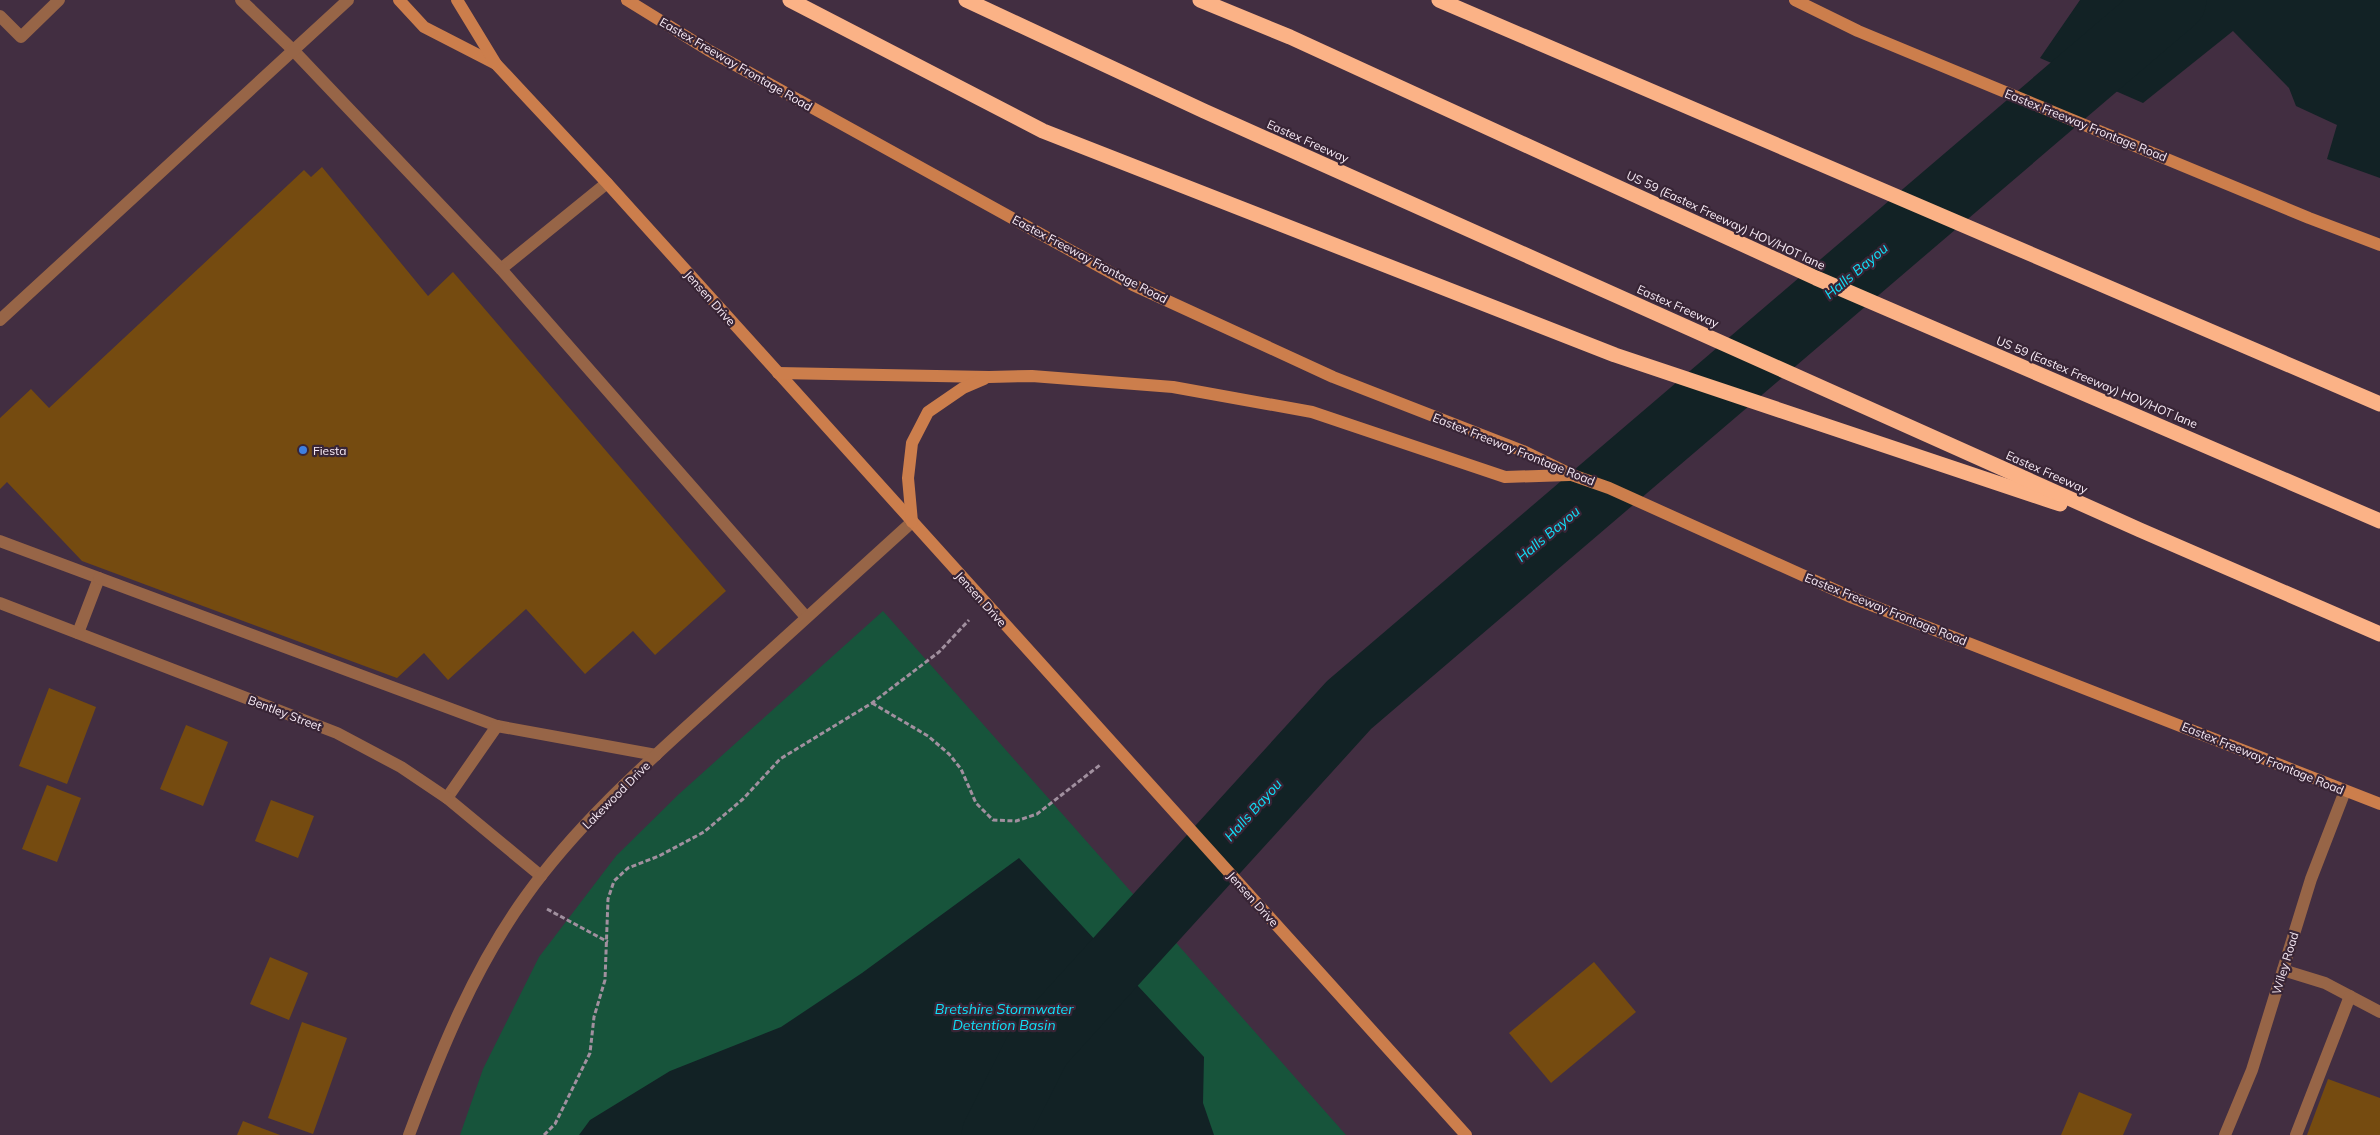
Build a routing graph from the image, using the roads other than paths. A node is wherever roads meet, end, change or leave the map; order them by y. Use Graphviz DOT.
graph roads {
  1 [pos="60,0"];
  2 [pos="241,0"];
  3 [pos="348,0"];
  4 [pos="398,0"];
  5 [pos="457,0"];
  6 [pos="627,0"];
  7 [pos="790,0"];
  8 [pos="966,0"];
  9 [pos="1200,0"];
  10 [pos="1438,0"];
  11 [pos="1795,0"];
  12 [pos="0,16"];
  13 [pos="293,50"];
  14 [pos="496,64"];
  15 [pos="607,183"];
  16 [pos="2380,245"];
  17 [pos="501,269"];
  18 [pos="0,320"];
  19 [pos="778,373"];
  20 [pos="989,377"];
  21 [pos="2380,404"];
  22 [pos="1572,475"];
  23 [pos="2380,521"];
  24 [pos="912,522"];
  25 [pos="2140,530"];
  26 [pos="0,541"];
  27 [pos="99,578"];
  28 [pos="0,603"];
  29 [pos="806,617"];
  30 [pos="78,633"];
  31 [pos="2380,634"];
  32 [pos="497,726"];
  33 [pos="656,754"];
  34 [pos="2345,791"];
  35 [pos="447,798"];
  36 [pos="2380,804"];
  37 [pos="541,876"];
  38 [pos="2283,970"];
  39 [pos="2350,996"];
  40 [pos="2380,1012"];
  41 [pos="409,1135"];
  42 [pos="1466,1135"];
  43 [pos="2225,1135"];
  44 [pos="2296,1135"];
  1 -- 12 [label="street"];
  2 -- 13 [label="street"];
  3 -- 13 [label="street"];
  4 -- 14 [label="main road, Jensen Drive"];
  5 -- 14 [label="main road, Jensen Drive"];
  6 -- 22 [label="main road, Eastex Freeway Frontage Road"];
  7 -- 25 [label="highway"];
  8 -- 25 [label="highway, Eastex Freeway"];
  9 -- 23 [label="highway, US 59 (Eastex Freeway) HOV/HOT lane"];
  10 -- 21 [label="highway"];
  11 -- 16 [label="main road, Eastex Freeway Frontage Road"];
  13 -- 17 [label="street"];
  13 -- 18 [label="street"];
  14 -- 15 [label="main road, Jensen Drive"];
  15 -- 17 [label="street"];
  15 -- 19 [label="main road, Jensen Drive"];
  17 -- 29 [label="street"];
  19 -- 20 [label="main road"];
  19 -- 24 [label="main road, Jensen Drive"];
  20 -- 22 [label="main road"];
  20 -- 24 [label="main road"];
  22 -- 34 [label="main road, Eastex Freeway Frontage Road"];
  24 -- 29 [label="street, Lakewood Drive"];
  24 -- 42 [label="main road, Jensen Drive"];
  25 -- 31 [label="highway, Eastex Freeway"];
  26 -- 27 [label="street"];
  27 -- 30 [label="street"];
  27 -- 32 [label="street"];
  28 -- 30 [label="street, Bentley Street"];
  29 -- 33 [label="street, Lakewood Drive"];
  30 -- 35 [label="street, Bentley Street"];
  32 -- 33 [label="street"];
  32 -- 35 [label="street"];
  33 -- 37 [label="street, Lakewood Drive"];
  34 -- 36 [label="main road, Eastex Freeway Frontage Road"];
  34 -- 38 [label="street, Wiley Road"];
  35 -- 37 [label="street, Bentley Street"];
  37 -- 41 [label="street, Lakewood Drive"];
  38 -- 39 [label="street"];
  38 -- 43 [label="street, Wiley Road"];
  39 -- 40 [label="street"];
  39 -- 44 [label="street"];
}
